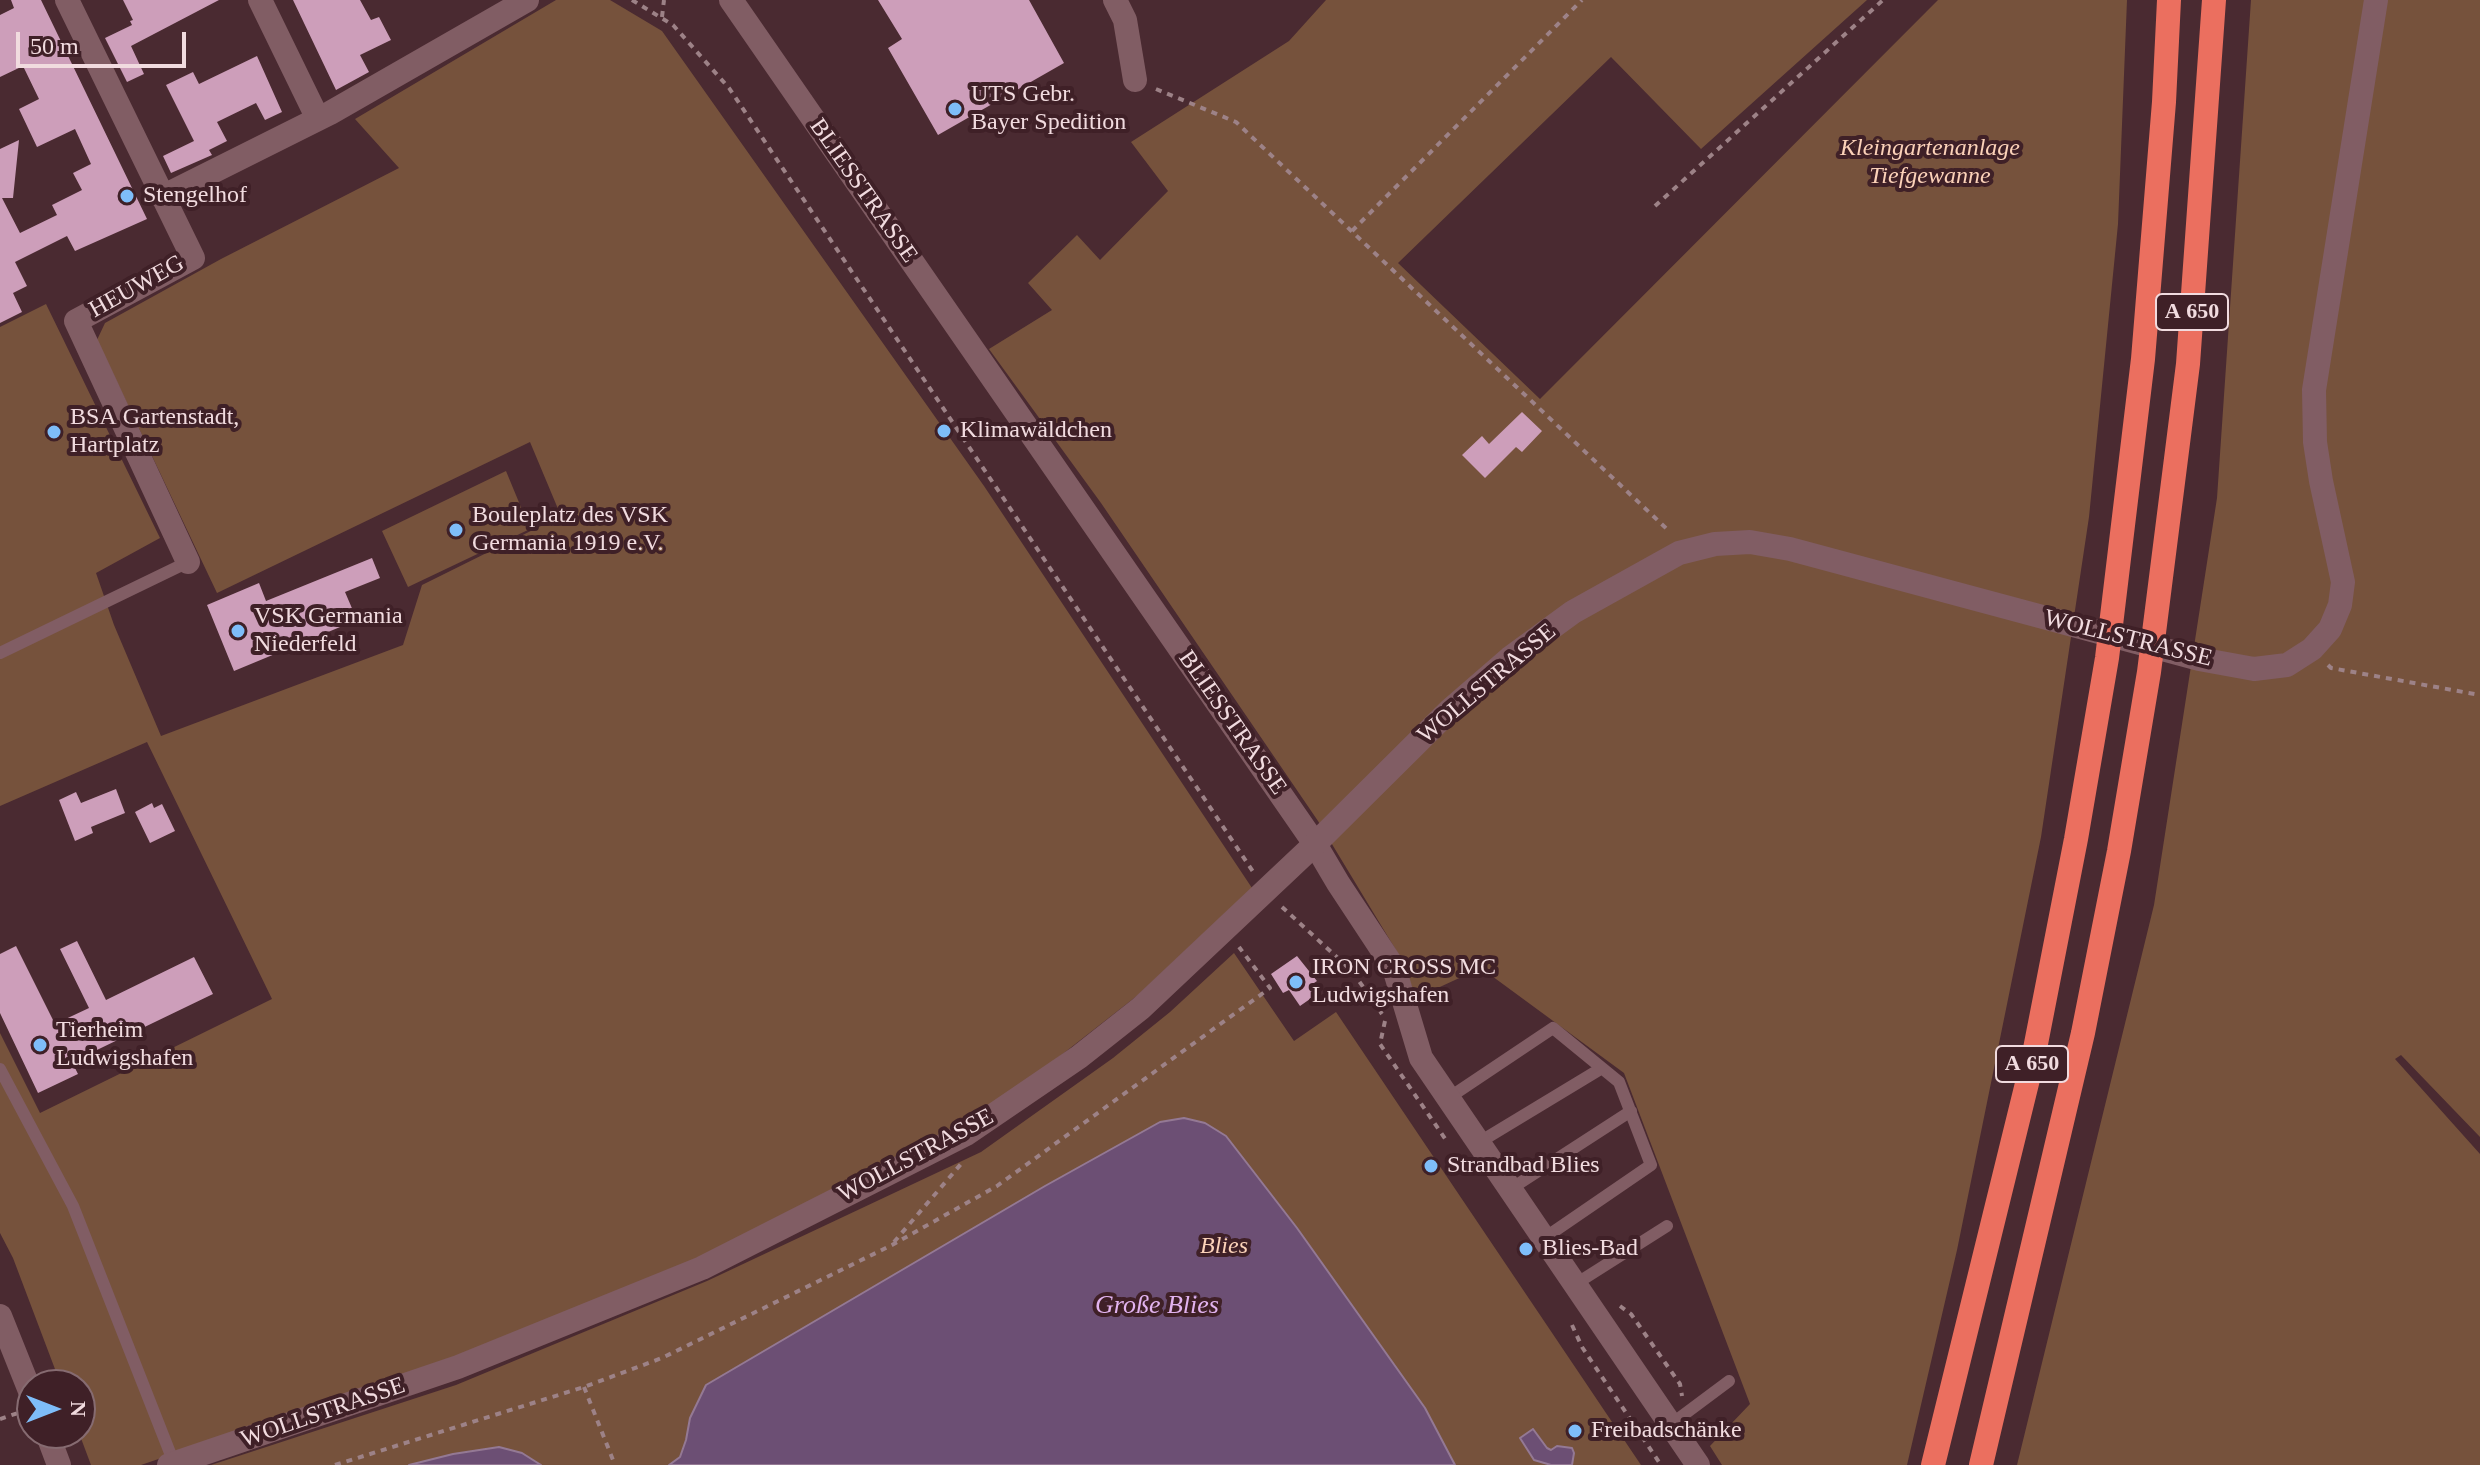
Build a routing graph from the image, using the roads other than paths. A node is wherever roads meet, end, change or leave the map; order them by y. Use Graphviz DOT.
graph roads {
  1 [pos="67,0"];
  2 [pos="260,0"];
  3 [pos="527,0"];
  4 [pos="731,0"];
  5 [pos="1115,0"];
  6 [pos="2169,0"];
  7 [pos="2214,0"];
  8 [pos="2376,0"];
  9 [pos="1135,80"];
  10 [pos="318,119"];
  11 [pos="162,197"];
  12 [pos="188,562"];
  13 [pos="0,653"];
  14 [pos="1315,844"];
  15 [pos="1602,1068"];
  16 [pos="0,1069"];
  17 [pos="1447,1099"];
  18 [pos="1631,1111"];
  19 [pos="1477,1143"];
  20 [pos="1509,1190"];
  21 [pos="1667,1226"];
  22 [pos="1543,1240"];
  23 [pos="1574,1285"];
  24 [pos="0,1316"];
  25 [pos="21,1369"];
  26 [pos="1729,1381"];
  27 [pos="1670,1425"];
  28 [pos="172,1464"];
  29 [pos="1698,1465"];
  30 [pos="1933,1465"];
  31 [pos="1981,1465"];
  1 -- 11 [label="street"];
  2 -- 10 [label="street"];
  3 -- 10 [label="street"];
  4 -- 14 [label="street, BLIESSTRASSE"];
  5 -- 9 [label="street"];
  6 -- 30 [label="highway, A 650"];
  7 -- 31 [label="highway, A 650"];
  8 -- 14 [label="street, WOLLSTRASSE"];
  10 -- 11 [label="street"];
  11 -- 12 [label="street, HEUWEG"];
  12 -- 13 [label="lane, HEUWEG"];
  14 -- 17 [label="street, BLIESSTRASSE"];
  14 -- 28 [label="street, WOLLSTRASSE"];
  15 -- 17 [label="lane"];
  15 -- 18 [label="lane"];
  15 -- 19 [label="lane"];
  16 -- 28 [label="lane"];
  17 -- 19 [label="street, BLIESSTRASSE"];
  18 -- 20 [label="lane"];
  18 -- 22 [label="lane"];
  19 -- 20 [label="street, BLIESSTRASSE"];
  20 -- 22 [label="street, BLIESSTRASSE"];
  21 -- 23 [label="lane"];
  22 -- 23 [label="street, BLIESSTRASSE"];
  23 -- 27 [label="street, BLIESSTRASSE"];
  24 -- 25 [label="street"];
  26 -- 27 [label="lane"];
  27 -- 29 [label="street, BLIESSTRASSE"];
}
